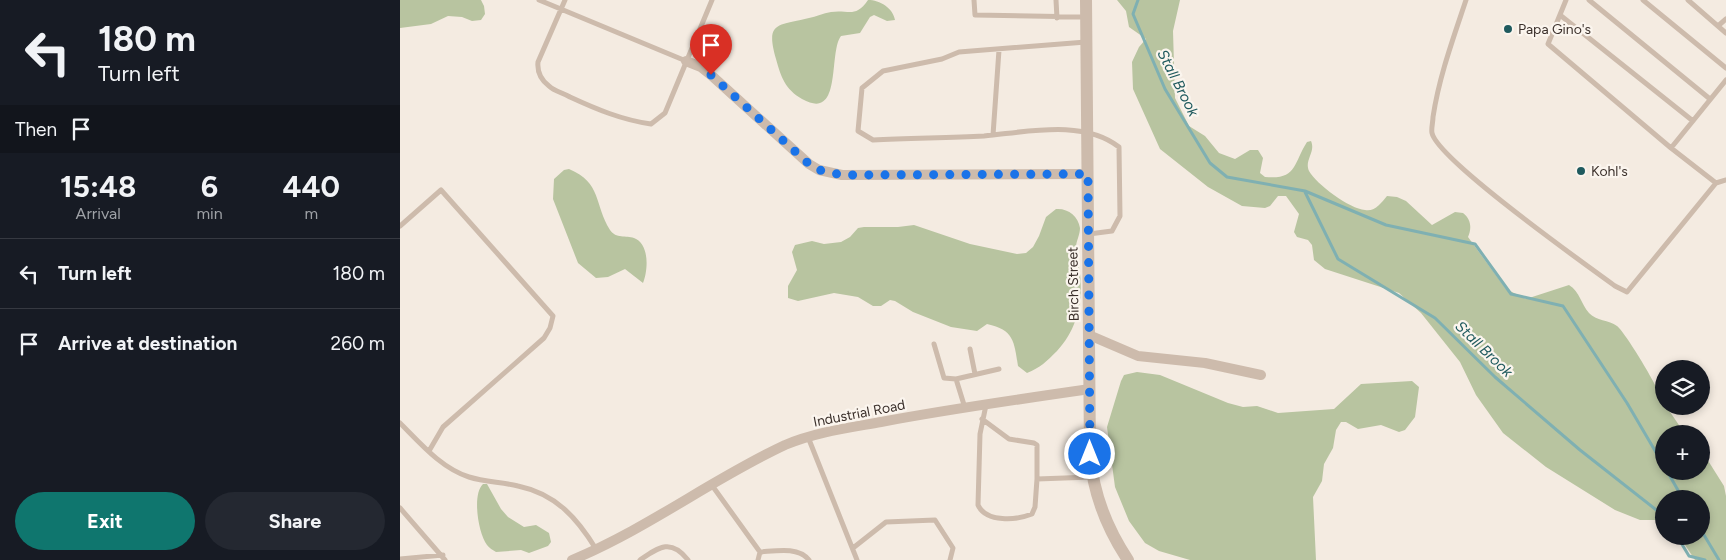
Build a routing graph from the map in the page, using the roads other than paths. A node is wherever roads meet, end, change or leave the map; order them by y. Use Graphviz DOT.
graph roads {
  1 [pos="539,0"];
  2 [pos="564,0"];
  3 [pos="712,0"];
  4 [pos="974,0"];
  5 [pos="1056,0"];
  6 [pos="1086,0"];
  7 [pos="1466,0"];
  8 [pos="1566,0"];
  9 [pos="1589,0"];
  10 [pos="1643,0"];
  11 [pos="1688,0"];
  12 [pos="561,10"];
  13 [pos="1560,15"];
  14 [pos="1086,17"];
  15 [pos="1057,18"];
  16 [pos="1726,19"];
  17 [pos="1718,26"];
  18 [pos="1726,33"];
  19 [pos="1087,42"];
  20 [pos="999,50"];
  21 [pos="686,62"];
  22 [pos="1726,68"];
  23 [pos="1726,80"];
  24 [pos="1710,99"];
  25 [pos="1693,121"];
  26 [pos="1088,133"];
  27 [pos="993,134"];
  28 [pos="1671,148"];
  29 [pos="1088,174"];
  30 [pos="1726,180"];
  31 [pos="1716,183"];
  32 [pos="400,226"];
  33 [pos="1088,234"];
  34 [pos="1089,335"];
  35 [pos="934,344"];
  36 [pos="970,349"];
  37 [pos="999,369"];
  38 [pos="975,374"];
  39 [pos="1261,375"];
  40 [pos="956,378"];
  41 [pos="1090,389"];
  42 [pos="986,405"];
  43 [pos="965,408"];
  44 [pos="982,419"];
  45 [pos="400,423"];
  46 [pos="808,437"];
  47 [pos="429,451"];
  48 [pos="1092,477"];
  49 [pos="1037,479"];
  50 [pos="711,484"];
  51 [pos="400,508"];
  52 [pos="853,548"];
  53 [pos="596,549"];
  54 [pos="760,552"];
  55 [pos="444,558"];
  56 [pos="400,559"];
  57 [pos="572,560"];
  58 [pos="640,560"];
  59 [pos="688,560"];
  60 [pos="758,560"];
  61 [pos="809,560"];
  62 [pos="857,560"];
  63 [pos="950,560"];
  64 [pos="1128,560"];
  1 -- 12 [label="lane"];
  2 -- 12 [label="lane"];
  3 -- 21 [label="lane"];
  4 -- 15 [label="lane"];
  5 -- 15 [label="lane"];
  6 -- 14 [label="street, Birch Street"];
  7 -- 31 [label="lane"];
  8 -- 13 [label="lane"];
  9 -- 24 [label="lane"];
  10 -- 22 [label="lane"];
  11 -- 17 [label="lane"];
  12 -- 21 [label="lane"];
  12 -- 21 [label="lane"];
  13 -- 25 [label="lane"];
  13 -- 28 [label="lane"];
  14 -- 15 [label="lane"];
  14 -- 19 [label="street, Birch Street"];
  16 -- 17 [label="lane"];
  17 -- 18 [label="lane"];
  19 -- 20 [label="lane"];
  19 -- 26 [label="street, Birch Street"];
  20 -- 27 [label="lane"];
  20 -- 27 [label="lane"];
  21 -- 29 [label="street"];
  23 -- 24 [label="lane"];
  24 -- 25 [label="lane"];
  25 -- 28 [label="lane"];
  26 -- 27 [label="lane"];
  26 -- 29 [label="street, Birch Street"];
  26 -- 33 [label="lane"];
  28 -- 31 [label="lane"];
  29 -- 33 [label="street, Birch Street"];
  30 -- 31 [label="lane"];
  32 -- 47 [label="lane"];
  33 -- 34 [label="street, Birch Street"];
  34 -- 39 [label="street"];
  34 -- 41 [label="street, Birch Street"];
  35 -- 40 [label="lane"];
  36 -- 38 [label="lane"];
  37 -- 38 [label="lane"];
  38 -- 40 [label="lane"];
  40 -- 43 [label="lane"];
  41 -- 42 [label="street, Industrial Road"];
  41 -- 48 [label="street, Birch Street"];
  42 -- 43 [label="street, Industrial Road"];
  42 -- 44 [label="lane"];
  43 -- 46 [label="street, Industrial Road"];
  44 -- 49 [label="lane"];
  44 -- 49 [label="lane"];
  45 -- 47 [label="lane"];
  46 -- 50 [label="street, Industrial Road"];
  46 -- 52 [label="lane"];
  47 -- 53 [label="lane"];
  48 -- 49 [label="lane"];
  48 -- 64 [label="street, Birch Street"];
  50 -- 53 [label="street, Industrial Road"];
  50 -- 54 [label="lane"];
  51 -- 55 [label="lane"];
  52 -- 62 [label="lane"];
  52 -- 63 [label="lane"];
  53 -- 57 [label="street, Industrial Road"];
  54 -- 60 [label="lane"];
  54 -- 61 [label="lane"];
  55 -- 56 [label="lane"];
  58 -- 59 [label="lane"];
}
